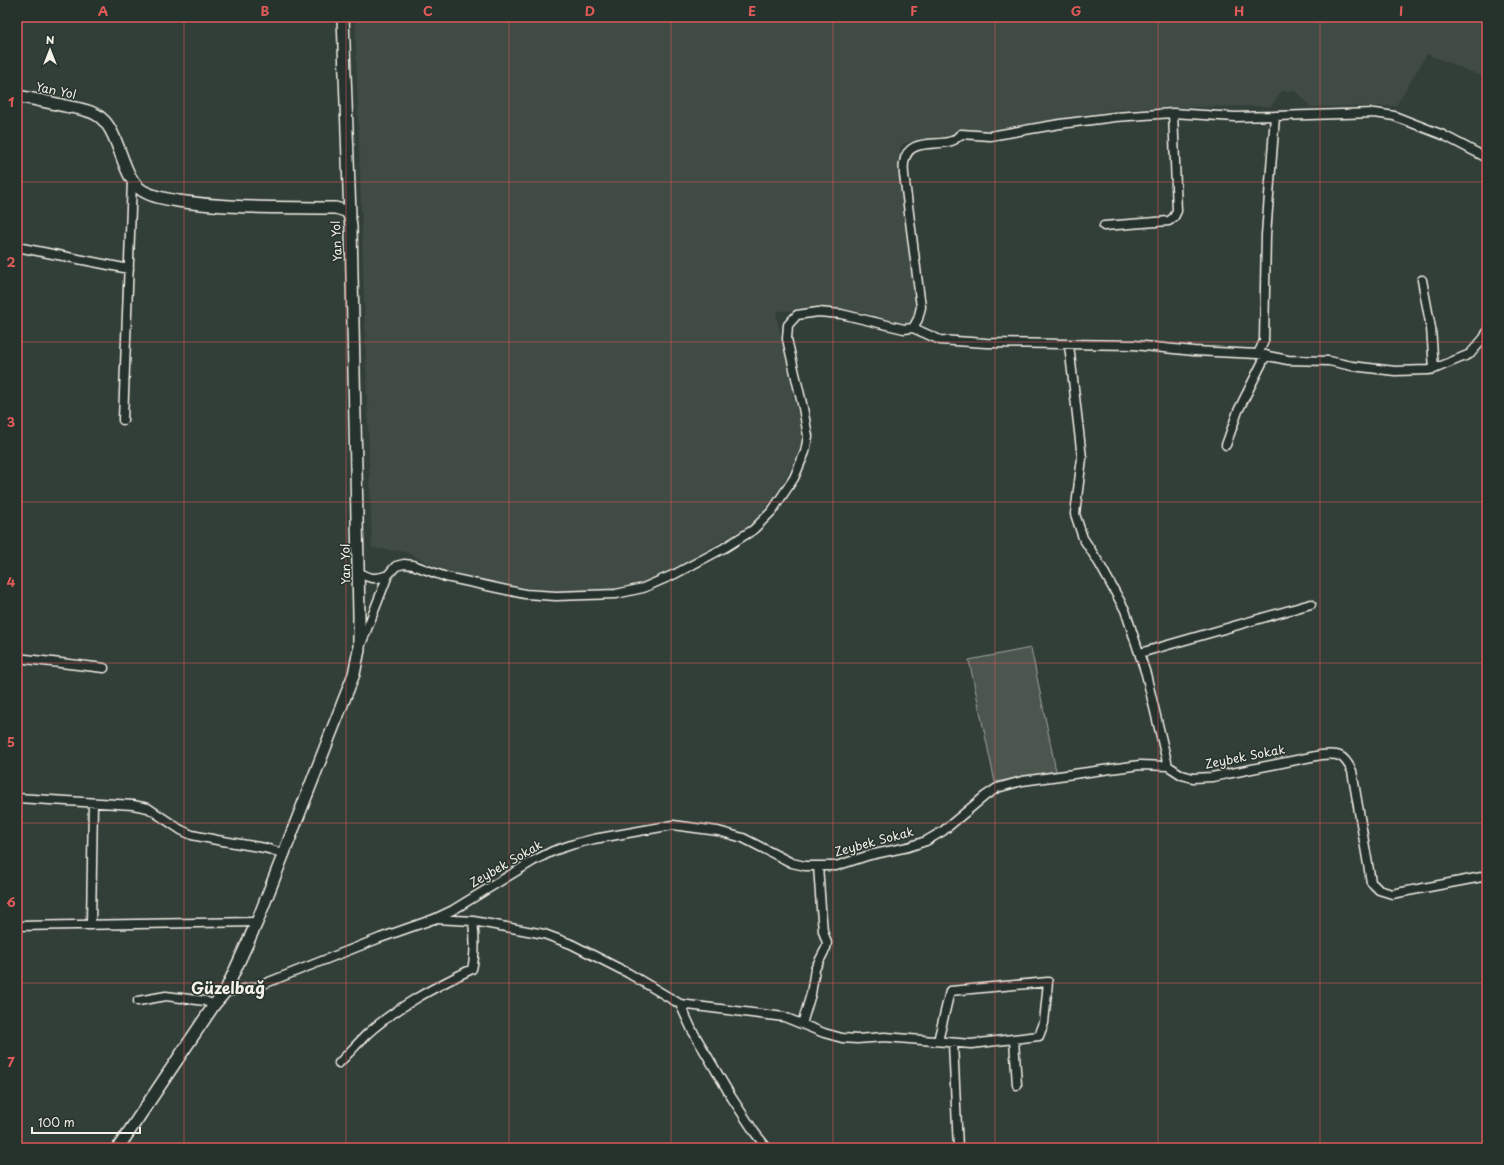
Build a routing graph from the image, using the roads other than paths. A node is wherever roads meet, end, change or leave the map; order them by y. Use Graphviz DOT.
graph roads {
  1 [pos="343,17"];
  2 [pos="17,96"];
  3 [pos="1173,113"];
  4 [pos="1275,116"];
  5 [pos="1487,158"];
  6 [pos="132,181"];
  7 [pos="350,216"];
  8 [pos="1104,226"];
  9 [pos="17,247"];
  10 [pos="128,268"];
  11 [pos="1422,280"];
  12 [pos="913,328"];
  13 [pos="1486,336"];
  14 [pos="1069,345"];
  15 [pos="1258,354"];
  16 [pos="1266,355"];
  17 [pos="1434,369"];
  18 [pos="123,420"];
  19 [pos="1226,445"];
  20 [pos="359,572"];
  21 [pos="388,575"];
  22 [pos="1311,604"];
  23 [pos="359,650"];
  24 [pos="1140,653"];
  25 [pos="17,658"];
  26 [pos="104,668"];
  27 [pos="1168,766"];
  28 [pos="17,798"];
  29 [pos="93,803"];
  30 [pos="285,854"];
  31 [pos="818,866"];
  32 [pos="1487,876"];
  33 [pos="434,919"];
  34 [pos="473,921"];
  35 [pos="257,922"];
  36 [pos="91,925"];
  37 [pos="17,926"];
  38 [pos="225,992"];
  39 [pos="138,1001"];
  40 [pos="680,1004"];
  41 [pos="214,1005"];
  42 [pos="802,1024"];
  43 [pos="1014,1040"];
  44 [pos="938,1041"];
  45 [pos="953,1044"];
  46 [pos="339,1062"];
  47 [pos="1017,1084"];
  48 [pos="118,1148"];
  49 [pos="767,1148"];
  50 [pos="958,1148"];
  1 -- 7 [label="street"];
  2 -- 6 [label="street, Yan Yol"];
  3 -- 4 [label="street"];
  3 -- 8 [label="street"];
  3 -- 12 [label="street"];
  4 -- 5 [label="street"];
  4 -- 15 [label="street"];
  6 -- 7 [label="street, Yan Yol"];
  6 -- 10 [label="street"];
  7 -- 20 [label="street, Yan Yol"];
  9 -- 10 [label="street"];
  10 -- 18 [label="street"];
  11 -- 17 [label="street"];
  12 -- 14 [label="street"];
  12 -- 21 [label="street"];
  13 -- 17 [label="street"];
  14 -- 15 [label="street"];
  14 -- 24 [label="street"];
  15 -- 16 [label="street"];
  16 -- 17 [label="street"];
  16 -- 19 [label="street"];
  20 -- 21 [label="street"];
  20 -- 23 [label="street, Yan Yol"];
  21 -- 23 [label="street"];
  22 -- 24 [label="street"];
  23 -- 30 [label="street, Yan Yol"];
  24 -- 27 [label="street"];
  25 -- 26 [label="street"];
  27 -- 31 [label="street, Zeybek Sokak"];
  27 -- 32 [label="street, Zeybek Sokak"];
  28 -- 29 [label="street"];
  29 -- 30 [label="street"];
  29 -- 36 [label="street"];
  30 -- 35 [label="street, Yan Yol"];
  31 -- 33 [label="street, Zeybek Sokak"];
  31 -- 42 [label="street"];
  33 -- 34 [label="street"];
  33 -- 38 [label="street, Zeybek Sokak"];
  34 -- 40 [label="street"];
  34 -- 46 [label="street"];
  35 -- 36 [label="street"];
  35 -- 38 [label="street, Yan Yol"];
  36 -- 37 [label="street"];
  38 -- 41 [label="street, Yan Yol"];
  39 -- 41 [label="street"];
  40 -- 42 [label="street"];
  40 -- 49 [label="street"];
  41 -- 48 [label="street, Yan Yol"];
  42 -- 44 [label="street"];
  43 -- 44 [label="street"];
  43 -- 45 [label="street"];
  43 -- 47 [label="street"];
  44 -- 45 [label="street"];
  45 -- 50 [label="street"];
}
